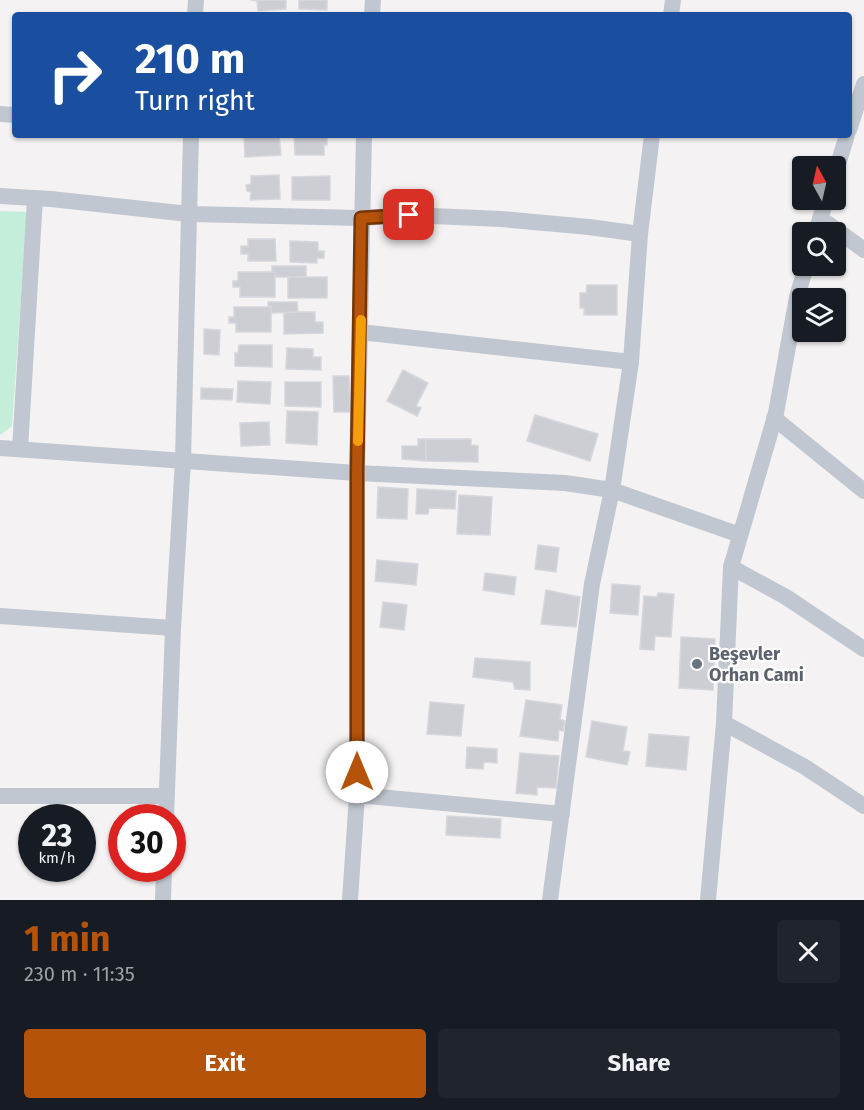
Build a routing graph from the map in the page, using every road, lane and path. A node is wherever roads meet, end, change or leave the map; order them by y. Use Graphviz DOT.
graph roads {
  1 [pos="864,84"];
  2 [pos="852,121"];
  3 [pos="191,138"];
  4 [pos="364,138"];
  5 [pos="652,138"];
  6 [pos="846,138"];
  7 [pos="841,156"];
  8 [pos="0,196"];
  9 [pos="35,198"];
  10 [pos="189,214"];
  11 [pos="361,218"];
  12 [pos="640,234"];
  13 [pos="846,240"];
  14 [pos="864,250"];
  15 [pos="803,276"];
  16 [pos="360,332"];
  17 [pos="632,362"];
  18 [pos="774,418"];
  19 [pos="0,448"];
  20 [pos="20,449"];
  21 [pos="183,460"];
  22 [pos="357,473"];
  23 [pos="612,490"];
  24 [pos="864,491"];
  25 [pos="740,536"];
  26 [pos="731,567"];
  27 [pos="0,616"];
  28 [pos="173,628"];
  29 [pos="864,649"];
  30 [pos="724,723"];
  31 [pos="357,795"];
  32 [pos="0,796"];
  33 [pos="166,796"];
  34 [pos="166,804"];
  35 [pos="864,806"];
  36 [pos="562,814"];
  37 [pos="164,882"];
  38 [pos="164,900"];
  39 [pos="350,900"];
  40 [pos="550,900"];
  41 [pos="708,900"];
  1 -- 2 [label="street"];
  3 -- 10 [label="street"];
  4 -- 11 [label="street"];
  5 -- 12 [label="street"];
  6 -- 7 [label="street"];
  8 -- 9 [label="street"];
  9 -- 10 [label="street"];
  9 -- 20 [label="street"];
  10 -- 11 [label="street"];
  10 -- 21 [label="street"];
  11 -- 12 [label="street"];
  11 -- 16 [label="street"];
  12 -- 17 [label="street"];
  13 -- 14 [label="street"];
  15 -- 18 [label="street"];
  16 -- 17 [label="street"];
  16 -- 22 [label="street"];
  17 -- 23 [label="street"];
  18 -- 24 [label="street"];
  18 -- 25 [label="street"];
  19 -- 20 [label="street"];
  20 -- 21 [label="street"];
  21 -- 22 [label="street"];
  21 -- 28 [label="street"];
  22 -- 23 [label="street"];
  22 -- 31 [label="street"];
  23 -- 25 [label="street"];
  23 -- 36 [label="street"];
  25 -- 26 [label="street"];
  26 -- 29 [label="street"];
  26 -- 30 [label="street"];
  27 -- 28 [label="street"];
  28 -- 33 [label="street"];
  30 -- 35 [label="street"];
  30 -- 41 [label="street"];
  31 -- 36 [label="street"];
  31 -- 39 [label="street"];
  32 -- 33 [label="street"];
  33 -- 34 [label="street"];
  36 -- 40 [label="street"];
  37 -- 38 [label="street"];
}
